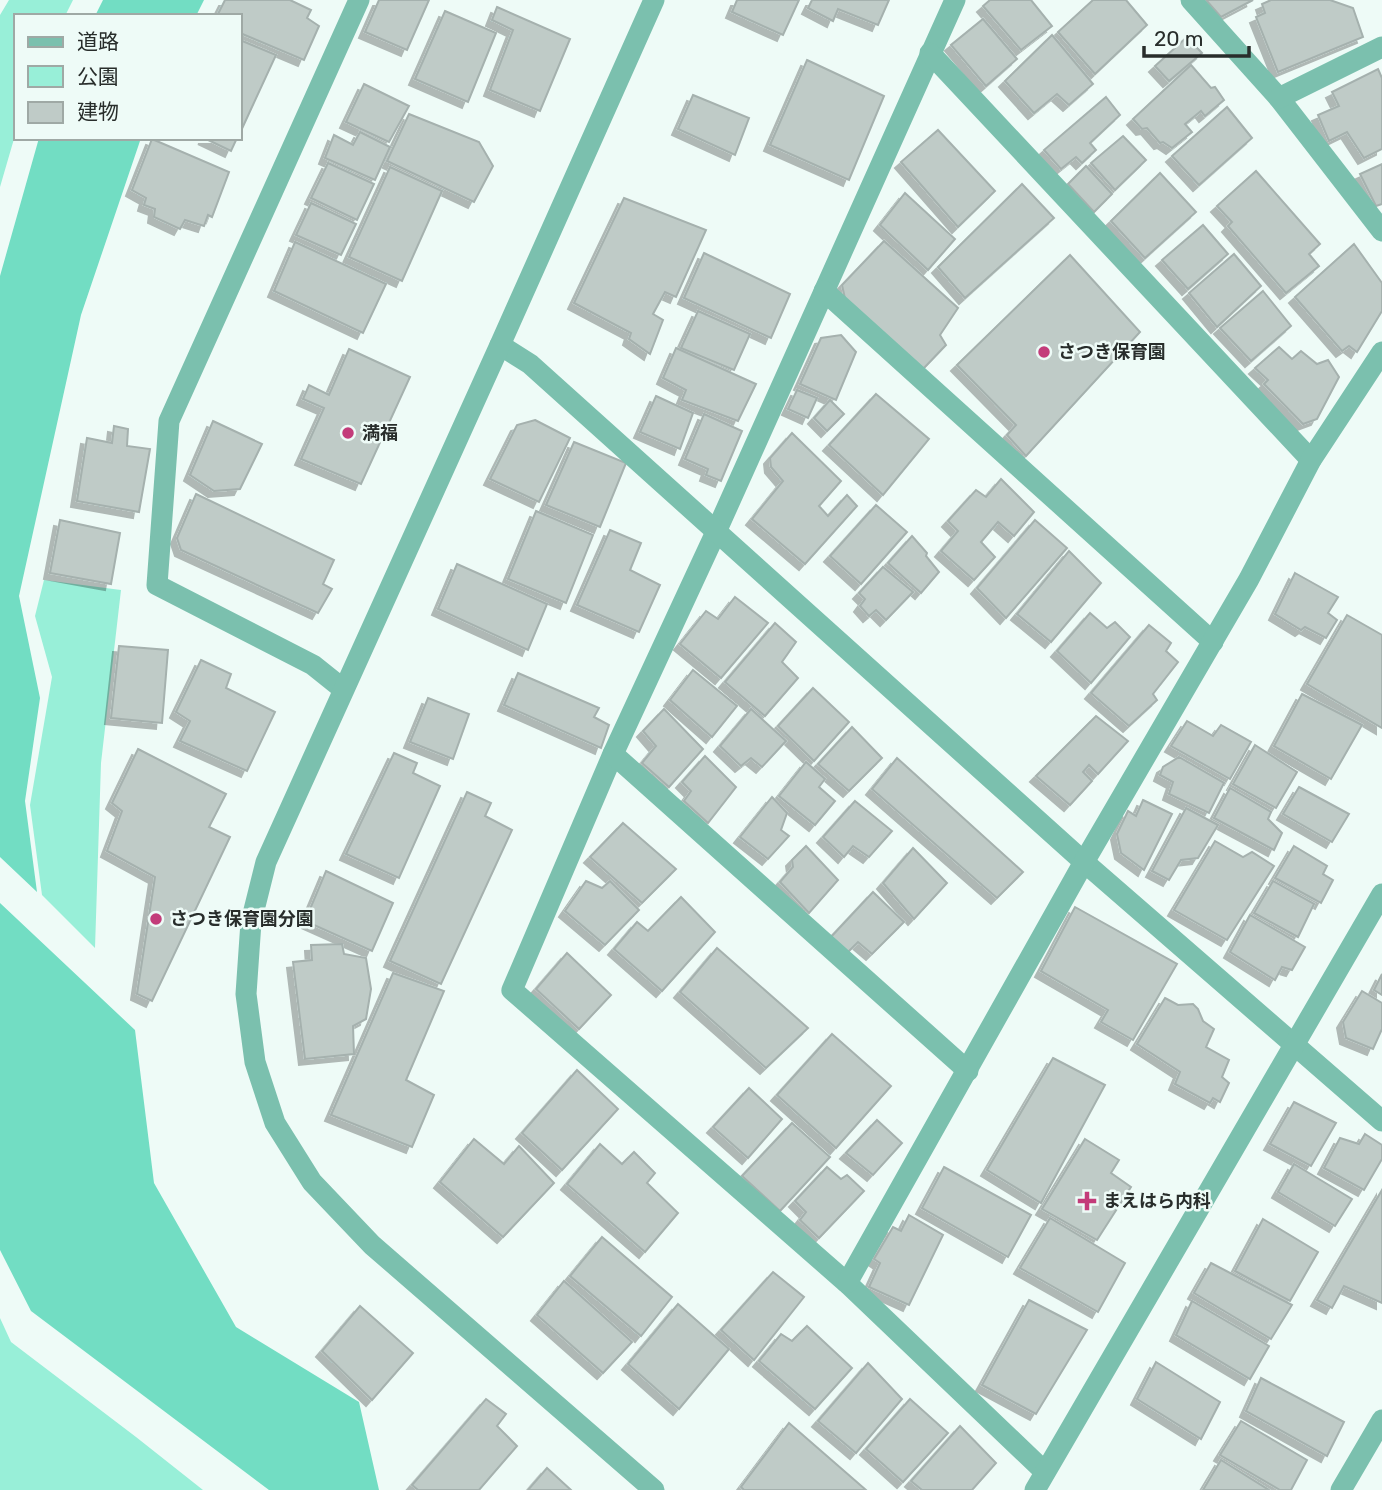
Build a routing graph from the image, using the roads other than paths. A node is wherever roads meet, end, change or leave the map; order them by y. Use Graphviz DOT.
graph roads {
  1 [pos="359,0"];
  2 [pos="654,0"];
  3 [pos="955,0"];
  4 [pos="1191,0"];
  5 [pos="1382,47"];
  6 [pos="930,53"];
  7 [pos="1279,99"];
  8 [pos="1382,231"];
  9 [pos="824,291"];
  10 [pos="500,345"];
  11 [pos="1382,352"];
  12 [pos="1311,460"];
  13 [pos="716,532"];
  14 [pos="1213,642"];
  15 [pos="342,689"];
  16 [pos="613,754"];
  17 [pos="1084,862"];
  18 [pos="1382,894"];
  19 [pos="1295,1044"];
  20 [pos="968,1071"];
  21 [pos="1382,1121"];
  22 [pos="847,1283"];
  23 [pos="1379,1432"];
  24 [pos="1040,1481"];
  25 [pos="654,1490"];
  26 [pos="1340,1490"];
  1 -- 15 [label="street"];
  2 -- 10 [label="street"];
  3 -- 6 [label="street"];
  4 -- 7 [label="street"];
  5 -- 7 [label="street"];
  6 -- 9 [label="street"];
  6 -- 12 [label="street"];
  7 -- 8 [label="street"];
  9 -- 13 [label="street"];
  9 -- 14 [label="street"];
  10 -- 13 [label="street"];
  10 -- 15 [label="street"];
  11 -- 12 [label="street"];
  12 -- 14 [label="street"];
  13 -- 16 [label="street"];
  13 -- 17 [label="street"];
  14 -- 17 [label="street"];
  15 -- 25 [label="street"];
  16 -- 20 [label="street"];
  16 -- 22 [label="street"];
  17 -- 19 [label="street"];
  17 -- 20 [label="street"];
  18 -- 19 [label="street"];
  19 -- 21 [label="street"];
  19 -- 24 [label="street"];
  20 -- 22 [label="street"];
  22 -- 24 [label="street"];
  23 -- 26 [label="street"];
}
